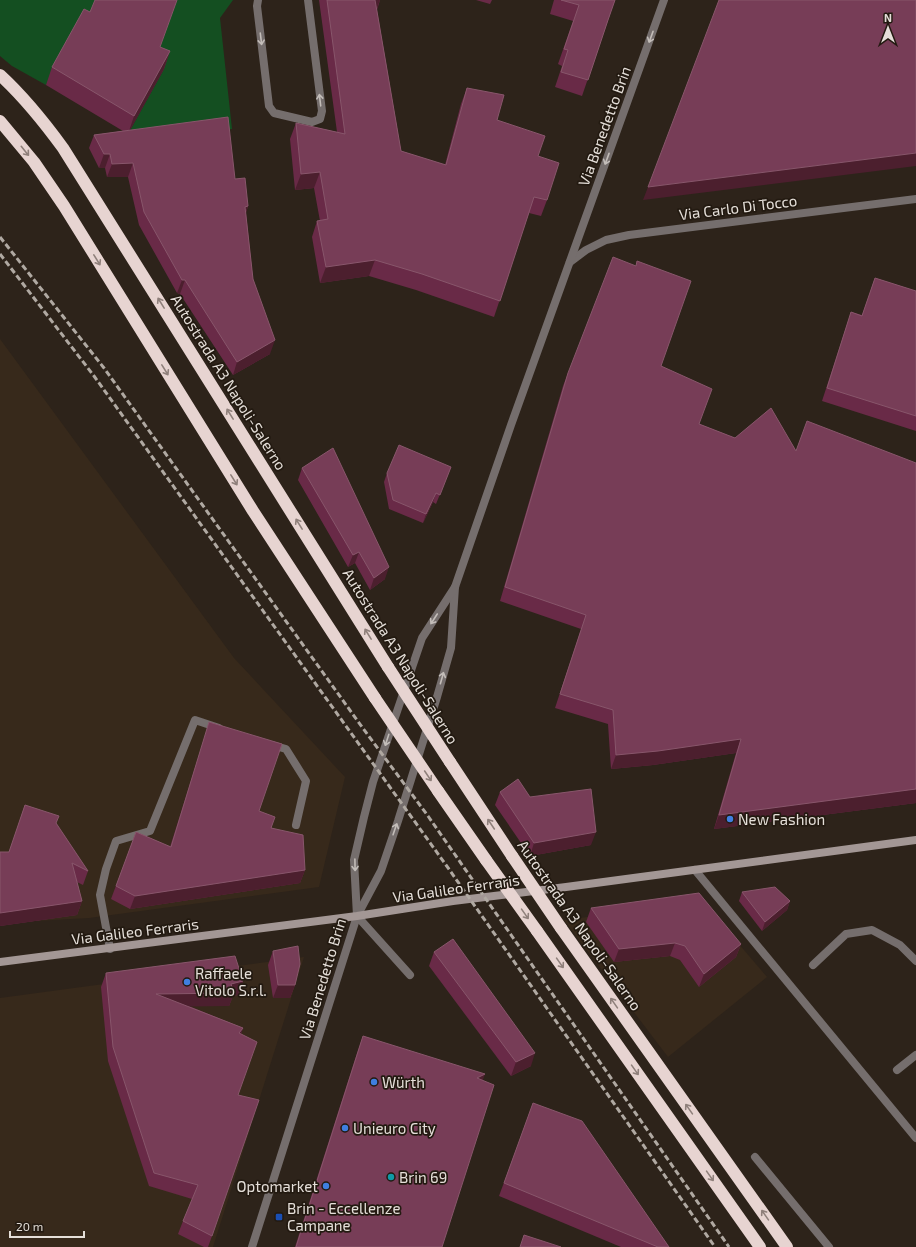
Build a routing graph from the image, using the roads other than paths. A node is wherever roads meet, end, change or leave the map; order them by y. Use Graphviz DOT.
graph roads {
  1 [pos="258,0"];
  2 [pos="308,0"];
  3 [pos="664,0"];
  4 [pos="0,75"];
  5 [pos="0,122"];
  6 [pos="916,199"];
  7 [pos="570,262"];
  8 [pos="455,587"];
  9 [pos="225,730"];
  10 [pos="263,742"];
  11 [pos="296,825"];
  12 [pos="916,840"];
  13 [pos="696,870"];
  14 [pos="357,916"];
  15 [pos="110,949"];
  16 [pos="916,961"];
  17 [pos="0,962"];
  18 [pos="813,965"];
  19 [pos="410,976"];
  20 [pos="916,1055"];
  21 [pos="897,1070"];
  22 [pos="916,1138"];
  23 [pos="755,1157"];
  24 [pos="252,1247"];
  25 [pos="760,1247"];
  26 [pos="787,1247"];
  27 [pos="829,1247"];
  1 -- 2 [label="street, one-way"];
  3 -- 7 [label="street, Via Benedetto Brin, one-way"];
  26 -- 4 [label="highway, Autostrada A3 Napoli-Salerno, one-way, bridge"];
  5 -- 25 [label="highway, one-way, bridge"];
  6 -- 7 [label="street, Via Carlo Di Tocco"];
  7 -- 8 [label="street, Via Benedetto Brin"];
  14 -- 8 [label="street, one-way"];
  8 -- 14 [label="street, Via Benedetto Brin, one-way"];
  9 -- 15 [label="street"];
  10 -- 11 [label="street"];
  12 -- 13 [label="main road, Via Galileo Ferraris"];
  13 -- 14 [label="main road, Via Galileo Ferraris"];
  13 -- 22 [label="street"];
  14 -- 15 [label="main road, Via Galileo Ferraris"];
  14 -- 19 [label="street"];
  14 -- 24 [label="street, Via Benedetto Brin"];
  15 -- 17 [label="main road, Via Galileo Ferraris"];
  16 -- 18 [label="street"];
  20 -- 21 [label="street"];
  23 -- 27 [label="street"];
}
